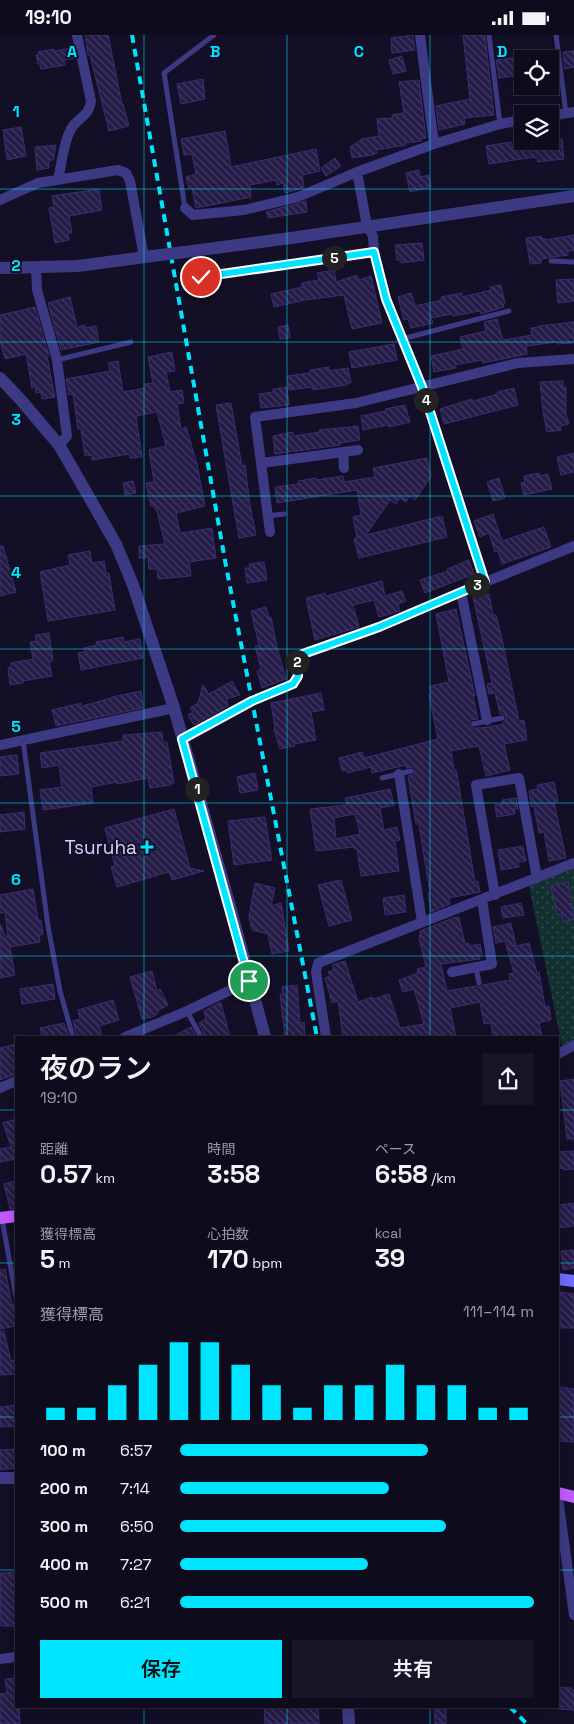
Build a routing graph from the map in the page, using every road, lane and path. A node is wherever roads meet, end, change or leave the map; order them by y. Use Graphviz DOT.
graph roads {
  1 [pos="76,35"];
  2 [pos="214,35"];
  3 [pos="420,35"];
  4 [pos="489,35"];
  5 [pos="556,35"];
  6 [pos="570,113"];
  7 [pos="514,121"];
  8 [pos="500,124"];
  9 [pos="434,144"];
  10 [pos="357,172"];
  11 [pos="58,179"];
  12 [pos="574,196"];
  13 [pos="0,199"];
  14 [pos="184,208"];
  15 [pos="367,226"];
  16 [pos="374,252"];
  17 [pos="144,257"];
  18 [pos="551,261"];
  19 [pos="574,262"];
  20 [pos="0,268"];
  21 [pos="36,268"];
  22 [pos="201,277"];
  23 [pos="509,311"];
  24 [pos="402,339"];
  25 [pos="131,342"];
  26 [pos="574,359"];
  27 [pos="57,360"];
  28 [pos="0,378"];
  29 [pos="422,387"];
  30 [pos="59,445"];
  31 [pos="358,450"];
  32 [pos="343,453"];
  33 [pos="262,463"];
  34 [pos="344,468"];
  35 [pos="284,514"];
  36 [pos="268,516"];
  37 [pos="270,532"];
  38 [pos="574,547"];
  39 [pos="485,582"];
  40 [pos="461,592"];
  41 [pos="174,708"];
  42 [pos="502,718"];
  43 [pos="488,720"];
  44 [pos="473,723"];
  45 [pos="182,739"];
  46 [pos="23,740"];
  47 [pos="0,745"];
  48 [pos="411,771"];
  49 [pos="399,774"];
  50 [pos="382,778"];
  51 [pos="574,863"];
  52 [pos="537,878"];
  53 [pos="495,895"];
  54 [pos="482,900"];
  55 [pos="422,922"];
  56 [pos="476,967"];
  57 [pos="452,972"];
  58 [pos="249,981"];
  59 [pos="479,983"];
  60 [pos="187,1011"];
  61 [pos="73,1036"];
  62 [pos="127,1036"];
  63 [pos="200,1036"];
  64 [pos="265,1036"];
  65 [pos="326,1036"];
  66 [pos="574,1045"];
  67 [pos="559,1054"];
  68 [pos="15,1081"];
  69 [pos="0,1088"];
  70 [pos="15,1216"];
  71 [pos="1,1218"];
  72 [pos="559,1279"];
  73 [pos="574,1281"];
  74 [pos="15,1292"];
  75 [pos="15,1477"];
  76 [pos="0,1478"];
  77 [pos="559,1493"];
  78 [pos="574,1497"];
  79 [pos="559,1505"];
  80 [pos="574,1615"];
  81 [pos="15,1657"];
  82 [pos="0,1659"];
  83 [pos="348,1708"];
  84 [pos="349,1724"];
  1 -- 11 [label="street"];
  2 -- 14 [label="lane"];
  3 -- 9 [label="street"];
  4 -- 8 [label="lane"];
  5 -- 6 [label="lane"];
  7 -- 8 [label="street"];
  8 -- 9 [label="street"];
  9 -- 10 [label="street"];
  10 -- 14 [label="street"];
  10 -- 15 [label="street"];
  11 -- 13 [label="street"];
  11 -- 17 [label="street"];
  12 -- 15 [label="street"];
  15 -- 16 [label="street"];
  15 -- 17 [label="street, bridge"];
  16 -- 22 [label="lane"];
  16 -- 24 [label="street"];
  17 -- 21 [label="street"];
  18 -- 19 [label="lane"];
  20 -- 21 [label="street"];
  21 -- 27 [label="street"];
  23 -- 24 [label="lane"];
  24 -- 29 [label="street"];
  25 -- 27 [label="lane"];
  26 -- 29 [label="street"];
  27 -- 30 [label="street"];
  28 -- 30 [label="street"];
  29 -- 33 [label="street"];
  29 -- 39 [label="street"];
  30 -- 41 [label="street"];
  31 -- 32 [label="street"];
  32 -- 33 [label="street"];
  32 -- 34 [label="street"];
  33 -- 36 [label="street"];
  35 -- 36 [label="lane"];
  36 -- 37 [label="street"];
  38 -- 39 [label="street"];
  39 -- 40 [label="street"];
  40 -- 43 [label="street"];
  40 -- 45 [label="street"];
  41 -- 45 [label="street"];
  41 -- 46 [label="street"];
  42 -- 43 [label="lane"];
  43 -- 44 [label="lane"];
  45 -- 58 [label="street"];
  46 -- 47 [label="street"];
  46 -- 61 [label="lane"];
  48 -- 49 [label="lane"];
  49 -- 50 [label="lane"];
  49 -- 55 [label="street"];
  51 -- 52 [label="street"];
  52 -- 53 [label="street"];
  52 -- 53 [label="street"];
  53 -- 54 [label="street"];
  54 -- 55 [label="street"];
  54 -- 56 [label="street"];
  55 -- 65 [label="street"];
  56 -- 57 [label="street"];
  56 -- 59 [label="lane"];
  58 -- 60 [label="street"];
  58 -- 64 [label="street"];
  60 -- 62 [label="street"];
  60 -- 63 [label="lane"];
  66 -- 67 [label="street"];
  68 -- 69 [label="street"];
  70 -- 71 [label="main road"];
  71 -- 74 [label="lane"];
  72 -- 73 [label="main road"];
  75 -- 76 [label="street"];
  77 -- 78 [label="main road"];
  79 -- 80 [label="street"];
  81 -- 82 [label="street"];
  83 -- 84 [label="street"];
}
